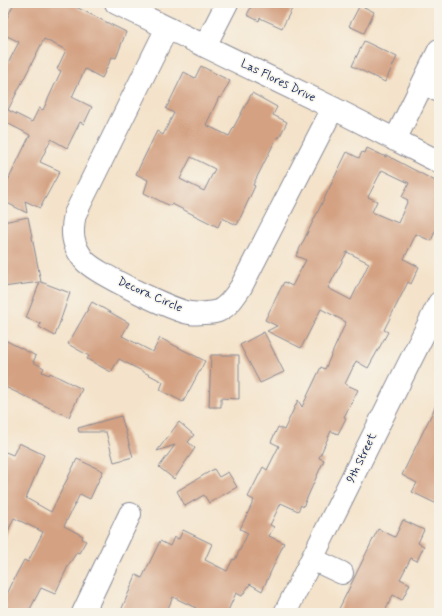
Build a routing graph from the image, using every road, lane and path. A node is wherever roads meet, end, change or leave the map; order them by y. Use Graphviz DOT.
graph roads {
  1 [pos="116,3"];
  2 [pos="227,3"];
  3 [pos="168,28"];
  4 [pos="205,46"];
  5 [pos="439,50"];
  6 [pos="431,86"];
  7 [pos="333,108"];
  8 [pos="395,140"];
  9 [pos="439,162"];
  10 [pos="439,303"];
  11 [pos="130,514"];
  12 [pos="312,559"];
  13 [pos="342,573"];
  14 [pos="82,613"];
  15 [pos="285,613"];
  1 -- 3 [label="street, Las Flores Drive"];
  2 -- 4 [label="street"];
  3 -- 4 [label="street, Las Flores Drive"];
  3 -- 7 [label="street, Decora Circle"];
  4 -- 7 [label="street, Las Flores Drive"];
  5 -- 6 [label="street"];
  6 -- 8 [label="street"];
  7 -- 8 [label="street, Las Flores Drive"];
  8 -- 9 [label="street, Las Flores Drive"];
  10 -- 12 [label="street, 9th Street"];
  11 -- 14 [label="street"];
  12 -- 13 [label="street"];
  12 -- 15 [label="street, 9th Street"];
}
